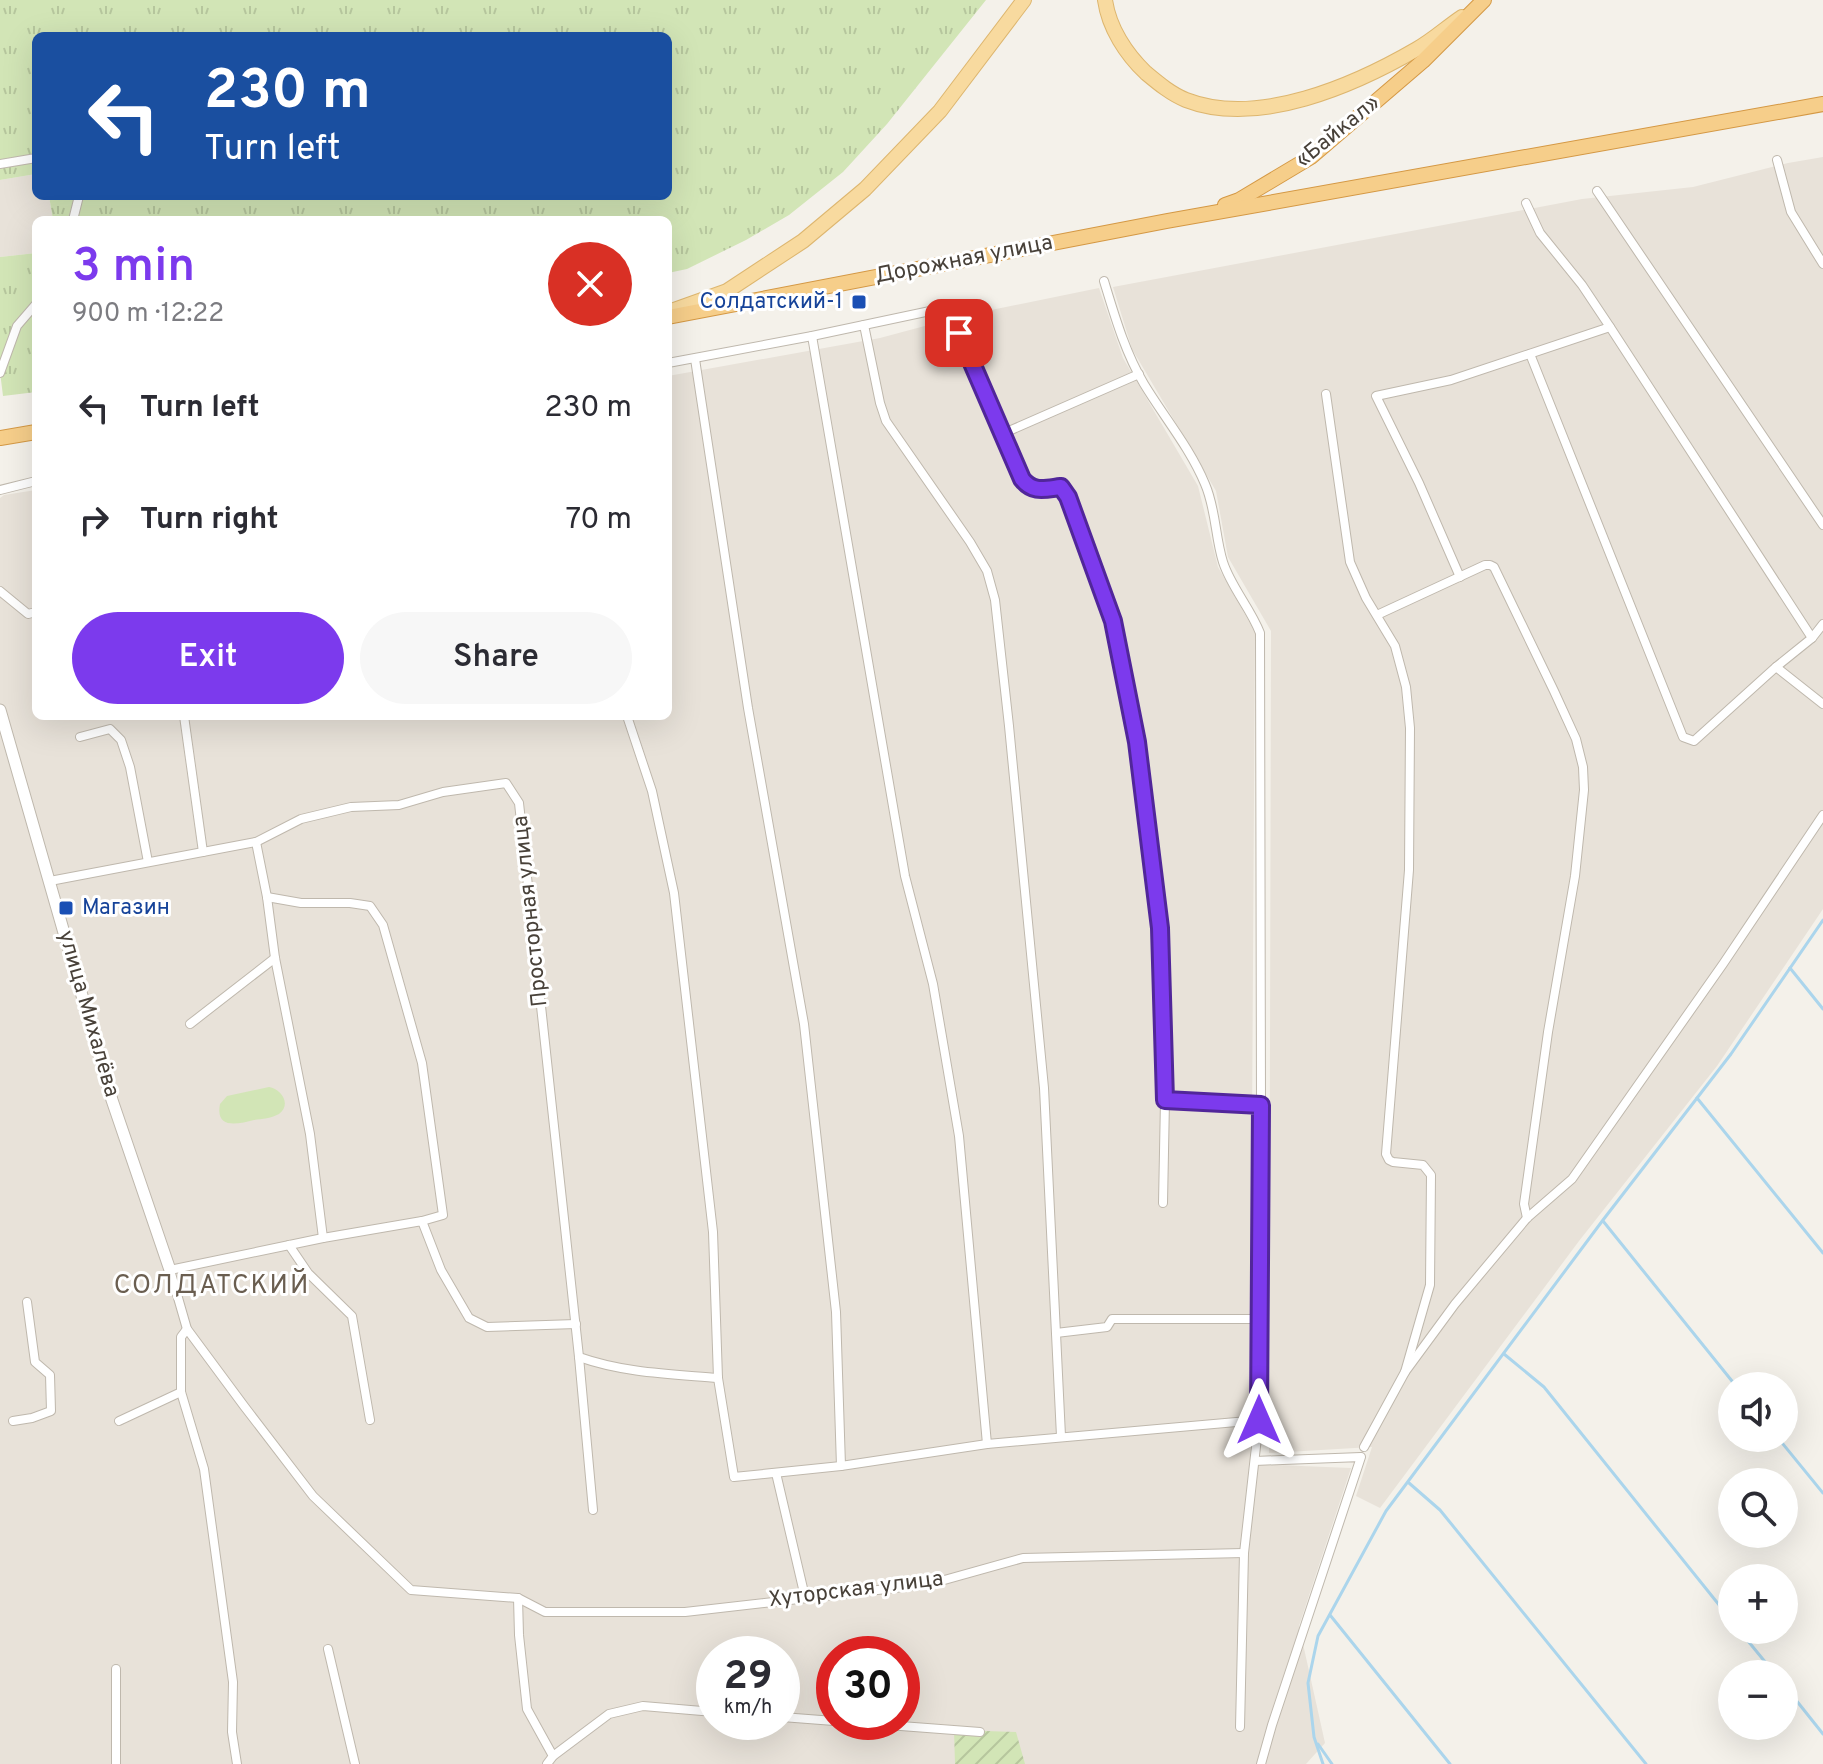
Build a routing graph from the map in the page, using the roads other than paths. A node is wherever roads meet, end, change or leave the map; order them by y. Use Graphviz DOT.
graph roads {
  1 [pos="1024,0"];
  2 [pos="1105,0"];
  3 [pos="1482,1"];
  4 [pos="1823,104"];
  5 [pos="32,159"];
  6 [pos="1777,160"];
  7 [pos="0,164"];
  8 [pos="1597,191"];
  9 [pos="1526,203"];
  10 [pos="1167,221"];
  11 [pos="1823,264"];
  12 [pos="1104,281"];
  13 [pos="32,309"];
  14 [pos="672,312"];
  15 [pos="672,313"];
  16 [pos="864,325"];
  17 [pos="1610,327"];
  18 [pos="812,336"];
  19 [pos="1530,354"];
  20 [pos="695,359"];
  21 [pos="672,362"];
  22 [pos="0,373"];
  23 [pos="1139,374"];
  24 [pos="1326,394"];
  25 [pos="32,433"];
  26 [pos="1002,434"];
  27 [pos="0,438"];
  28 [pos="32,482"];
  29 [pos="0,490"];
  30 [pos="1823,525"];
  31 [pos="1460,577"];
  32 [pos="0,591"];
  33 [pos="32,613"];
  34 [pos="1377,615"];
  35 [pos="1823,624"];
  36 [pos="1812,638"];
  37 [pos="1776,667"];
  38 [pos="1823,704"];
  39 [pos="0,710"];
  40 [pos="185,720"];
  41 [pos="628,720"];
  42 [pos="80,737"];
  43 [pos="1823,815"];
  44 [pos="256,842"];
  45 [pos="203,852"];
  46 [pos="148,862"];
  47 [pos="50,881"];
  48 [pos="267,897"];
  49 [pos="275,958"];
  50 [pos="190,1024"];
  51 [pos="1165,1100"];
  52 [pos="1261,1105"];
  53 [pos="1163,1203"];
  54 [pos="1527,1218"];
  55 [pos="422,1221"];
  56 [pos="323,1238"];
  57 [pos="289,1245"];
  58 [pos="170,1270"];
  59 [pos="27,1302"];
  60 [pos="1259,1319"];
  61 [pos="576,1324"];
  62 [pos="187,1329"];
  63 [pos="1056,1333"];
  64 [pos="579,1357"];
  65 [pos="1405,1372"];
  66 [pos="718,1378"];
  67 [pos="181,1392"];
  68 [pos="370,1420"];
  69 [pos="1259,1420"];
  70 [pos="13,1421"];
  71 [pos="119,1421"];
  72 [pos="1061,1436"];
  73 [pos="987,1444"];
  74 [pos="1364,1447"];
  75 [pos="1255,1461"];
  76 [pos="841,1466"];
  77 [pos="776,1473"];
  78 [pos="593,1510"];
  79 [pos="1244,1553"];
  80 [pos="805,1597"];
  81 [pos="518,1598"];
  82 [pos="328,1649"];
  83 [pos="116,1669"];
  84 [pos="696,1710"];
  85 [pos="920,1727"];
  86 [pos="1240,1727"];
  87 [pos="980,1732"];
  88 [pos="553,1756"];
  89 [pos="116,1764"];
  90 [pos="237,1764"];
  91 [pos="355,1764"];
  92 [pos="547,1764"];
  93 [pos="1261,1764"];
  1 -- 14 [label="main road"];
  2 -- 3 [label="main road"];
  3 -- 10 [label="highway, «Байкал»"];
  4 -- 10 [label="highway"];
  5 -- 7 [label="street"];
  6 -- 11 [label="street"];
  8 -- 30 [label="street"];
  9 -- 17 [label="street"];
  10 -- 15 [label="highway, Дорожная улица"];
  12 -- 23 [label="street"];
  13 -- 22 [label="street"];
  16 -- 18 [label="street"];
  16 -- 26 [label="street"];
  16 -- 63 [label="street"];
  17 -- 19 [label="street"];
  17 -- 36 [label="street"];
  18 -- 20 [label="street"];
  18 -- 73 [label="street"];
  19 -- 31 [label="street"];
  19 -- 37 [label="street"];
  20 -- 21 [label="street"];
  20 -- 76 [label="street"];
  23 -- 26 [label="street"];
  23 -- 52 [label="street"];
  24 -- 34 [label="street"];
  25 -- 27 [label="highway"];
  26 -- 51 [label="street"];
  28 -- 29 [label="street"];
  31 -- 34 [label="street"];
  31 -- 54 [label="street"];
  32 -- 33 [label="street"];
  34 -- 65 [label="street"];
  35 -- 36 [label="street"];
  36 -- 37 [label="street"];
  37 -- 38 [label="street"];
  39 -- 47 [label="street, улица Михалёва"];
  40 -- 45 [label="street"];
  41 -- 66 [label="street"];
  42 -- 46 [label="street"];
  43 -- 54 [label="street"];
  44 -- 45 [label="street, Просторная улица"];
  44 -- 48 [label="street"];
  44 -- 61 [label="street, Просторная улица"];
  45 -- 46 [label="street, Просторная улица"];
  46 -- 47 [label="street, Просторная улица"];
  47 -- 58 [label="street, улица Михалёва"];
  48 -- 49 [label="street"];
  48 -- 55 [label="street"];
  49 -- 50 [label="street"];
  49 -- 56 [label="street"];
  51 -- 52 [label="street"];
  51 -- 53 [label="street"];
  52 -- 60 [label="street"];
  54 -- 65 [label="street"];
  55 -- 56 [label="street"];
  55 -- 61 [label="street"];
  56 -- 57 [label="street"];
  57 -- 58 [label="street"];
  57 -- 68 [label="street"];
  58 -- 62 [label="street"];
  59 -- 70 [label="street"];
  60 -- 63 [label="street"];
  60 -- 69 [label="street"];
  61 -- 64 [label="street, Просторная улица"];
  62 -- 67 [label="street"];
  62 -- 81 [label="street, Хуторская улица"];
  63 -- 72 [label="street"];
  64 -- 66 [label="street"];
  64 -- 78 [label="street, Просторная улица"];
  65 -- 74 [label="street"];
  66 -- 77 [label="street"];
  67 -- 71 [label="street"];
  67 -- 90 [label="street"];
  69 -- 72 [label="street"];
  69 -- 75 [label="street"];
  72 -- 73 [label="street"];
  73 -- 76 [label="street"];
  75 -- 79 [label="street"];
  75 -- 93 [label="street"];
  76 -- 77 [label="street"];
  77 -- 80 [label="street"];
  79 -- 80 [label="street, Хуторская улица"];
  79 -- 86 [label="street"];
  80 -- 81 [label="street, Хуторская улица"];
  81 -- 88 [label="street"];
  82 -- 91 [label="street"];
  83 -- 89 [label="street"];
  84 -- 88 [label="street"];
  85 -- 87 [label="street"];
  88 -- 92 [label="street"];
}
